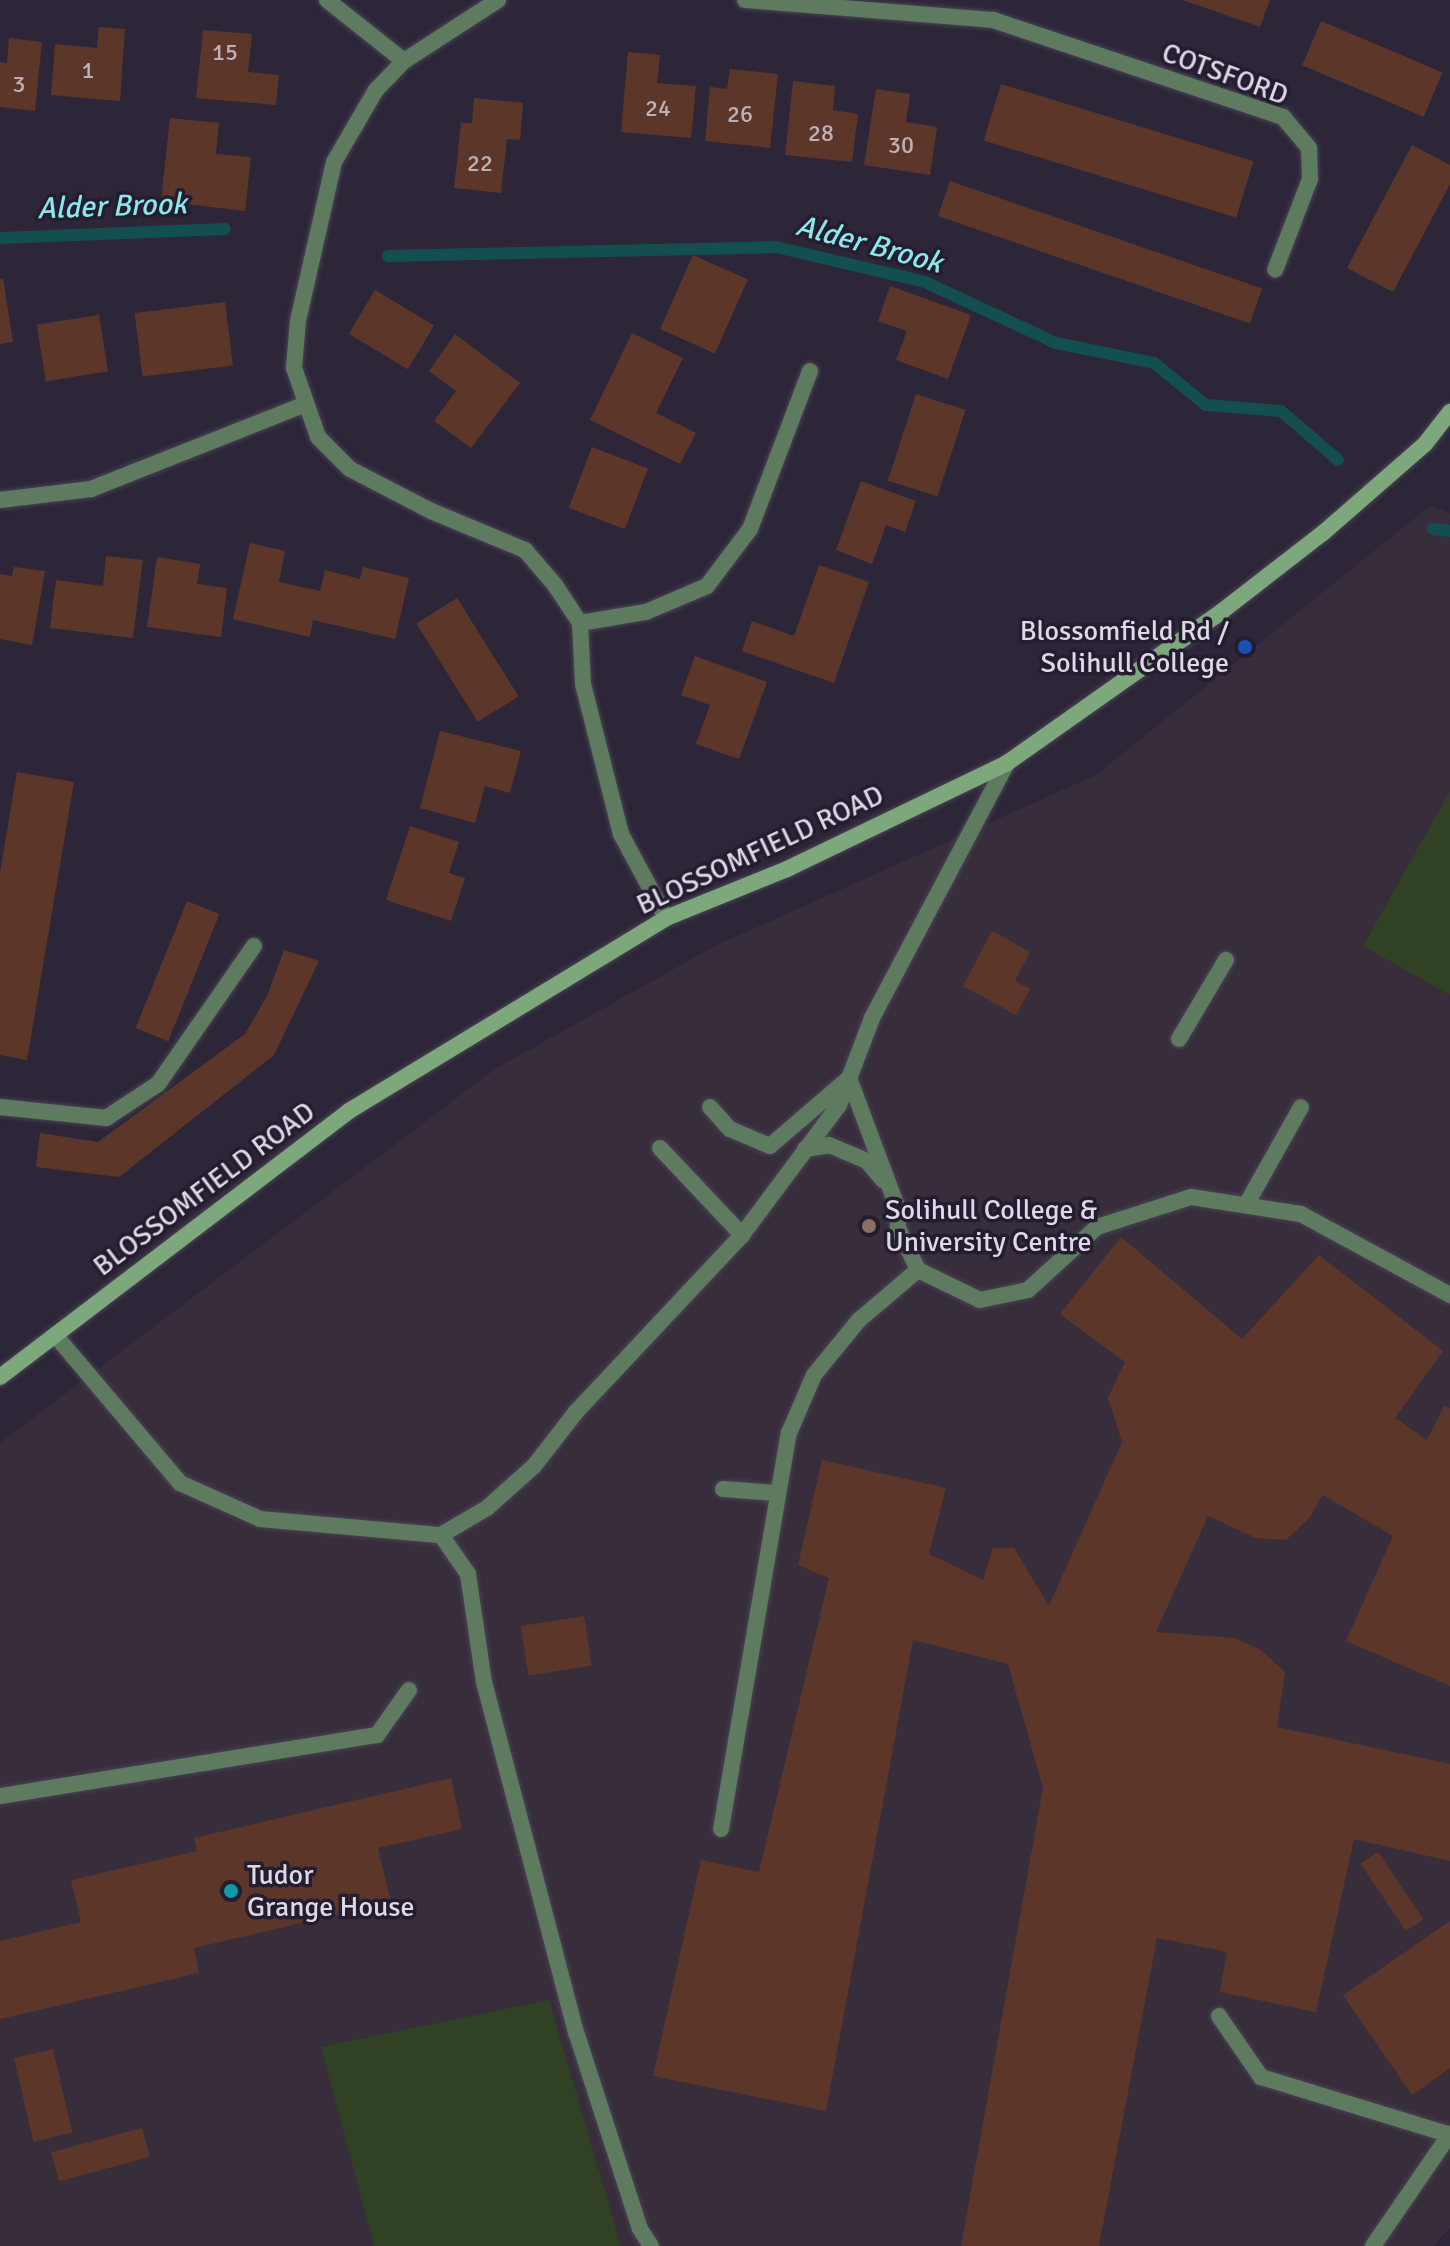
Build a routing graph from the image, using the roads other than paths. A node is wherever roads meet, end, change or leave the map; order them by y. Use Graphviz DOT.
graph roads {
  1 [pos="327,0"];
  2 [pos="498,0"];
  3 [pos="745,0"];
  4 [pos="898,5"];
  5 [pos="404,61"];
  6 [pos="1275,270"];
  7 [pos="810,371"];
  8 [pos="303,405"];
  9 [pos="1450,412"];
  10 [pos="0,500"];
  11 [pos="580,623"];
  12 [pos="1007,763"];
  13 [pos="666,918"];
  14 [pos="254,946"];
  15 [pos="1226,960"];
  16 [pos="1179,1039"];
  17 [pos="849,1078"];
  18 [pos="0,1107"];
  19 [pos="710,1107"];
  20 [pos="1301,1107"];
  21 [pos="660,1148"];
  22 [pos="805,1149"];
  23 [pos="890,1187"];
  24 [pos="1246,1205"];
  25 [pos="742,1235"];
  26 [pos="918,1270"];
  27 [pos="1450,1295"];
  28 [pos="55,1335"];
  29 [pos="0,1377"];
  30 [pos="723,1489"];
  31 [pos="776,1493"];
  32 [pos="441,1535"];
  33 [pos="409,1690"];
  34 [pos="0,1796"];
  35 [pos="721,1829"];
  36 [pos="1219,2016"];
  37 [pos="1449,2134"];
  38 [pos="651,2246"];
  39 [pos="1373,2246"];
  1 -- 5 [label="street"];
  2 -- 5 [label="street"];
  3 -- 4 [label="street, COTSFORD"];
  4 -- 6 [label="street, COTSFORD"];
  5 -- 8 [label="street"];
  7 -- 11 [label="street"];
  8 -- 10 [label="street"];
  8 -- 11 [label="street"];
  9 -- 12 [label="main road, BLOSSOMFIELD ROAD"];
  11 -- 13 [label="street"];
  12 -- 13 [label="main road, BLOSSOMFIELD ROAD"];
  12 -- 17 [label="street"];
  13 -- 28 [label="main road, BLOSSOMFIELD ROAD"];
  14 -- 18 [label="street"];
  15 -- 16 [label="street"];
  17 -- 19 [label="street"];
  17 -- 22 [label="street"];
  17 -- 23 [label="street"];
  20 -- 24 [label="street"];
  21 -- 25 [label="street"];
  22 -- 23 [label="street"];
  22 -- 25 [label="street"];
  23 -- 26 [label="street"];
  24 -- 26 [label="street"];
  24 -- 27 [label="street"];
  25 -- 32 [label="street"];
  26 -- 31 [label="street"];
  28 -- 29 [label="main road, BLOSSOMFIELD ROAD"];
  28 -- 32 [label="street"];
  30 -- 31 [label="street"];
  31 -- 35 [label="street"];
  32 -- 38 [label="street"];
  33 -- 34 [label="street"];
  36 -- 37 [label="street"];
  37 -- 39 [label="street"];
}
